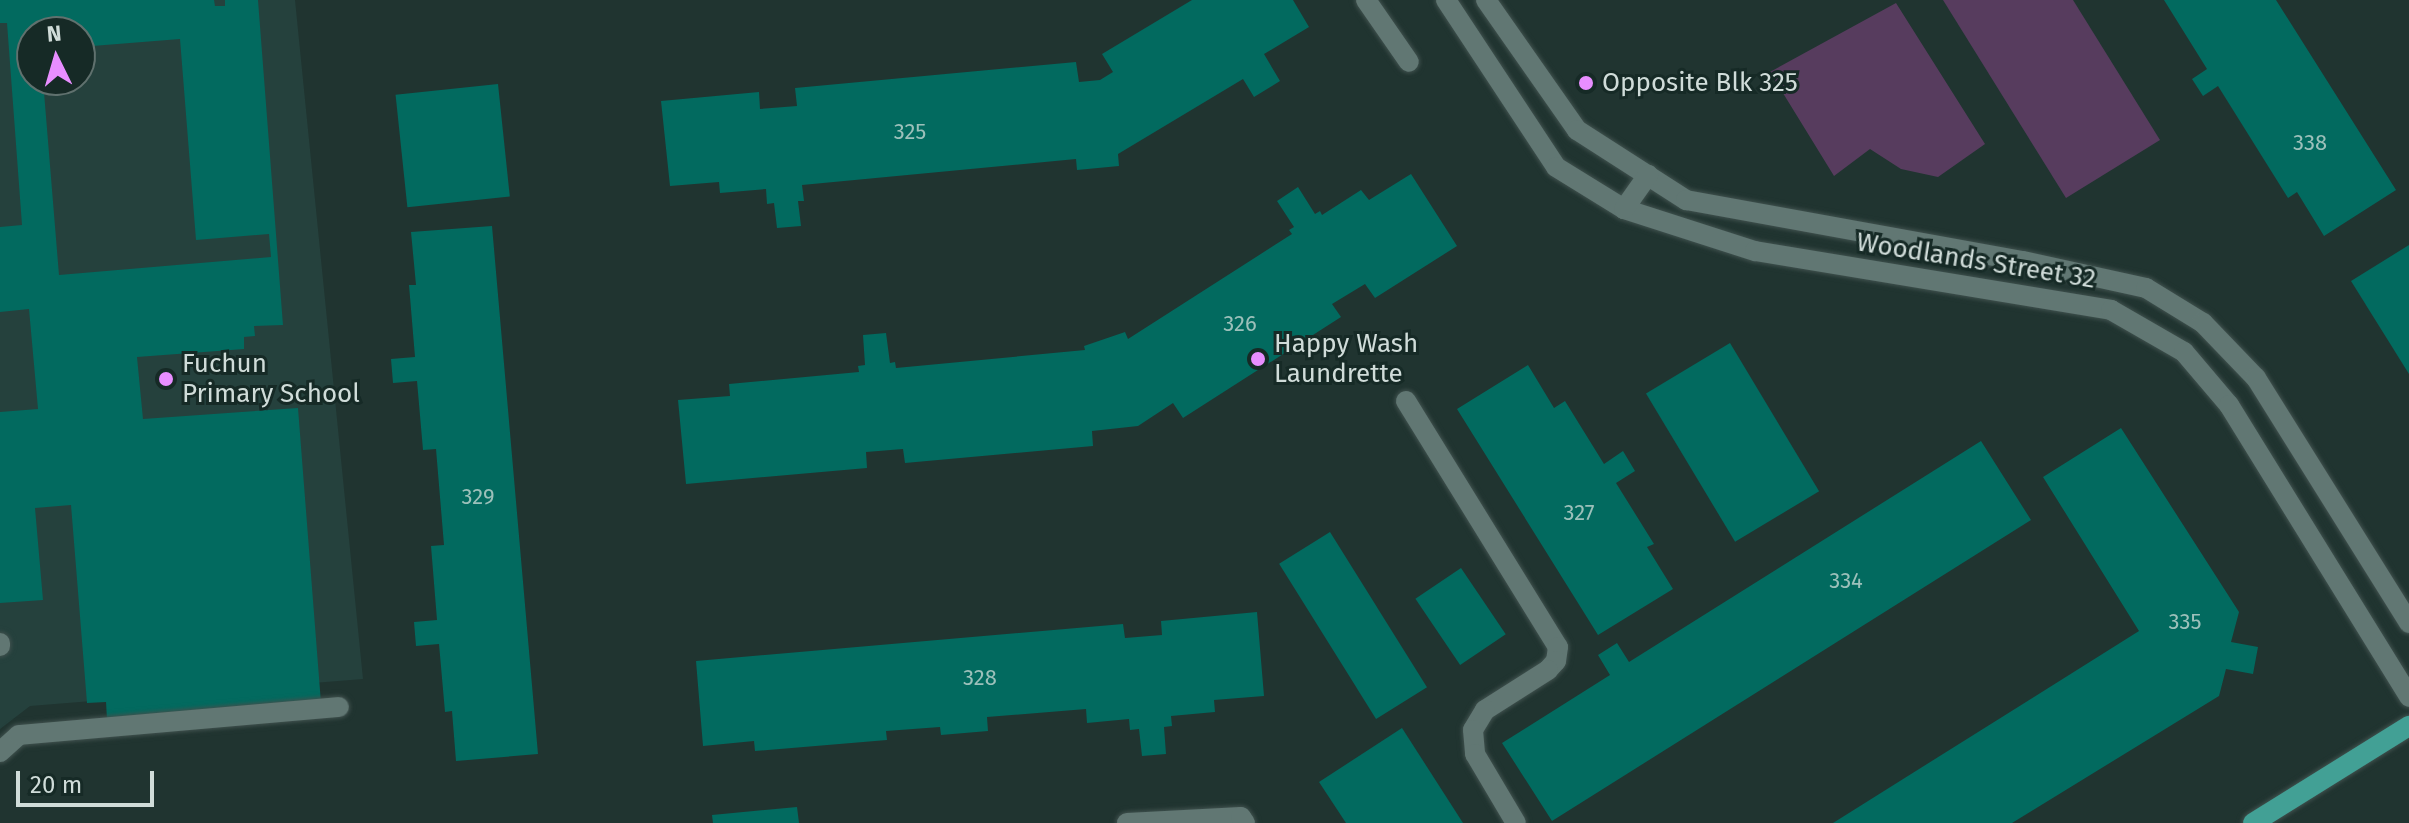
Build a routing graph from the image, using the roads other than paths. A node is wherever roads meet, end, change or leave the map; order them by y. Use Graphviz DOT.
graph roads {
  1 [pos="1366,0"];
  2 [pos="1446,0"];
  3 [pos="1486,0"];
  4 [pos="1409,62"];
  5 [pos="1648,175"];
  6 [pos="1624,209"];
  7 [pos="1406,401"];
  8 [pos="2409,623"];
  9 [pos="2409,697"];
  10 [pos="339,707"];
  11 [pos="2409,726"];
  12 [pos="0,752"];
  13 [pos="1127,823"];
  14 [pos="1245,823"];
  15 [pos="1516,823"];
  16 [pos="2253,823"];
  1 -- 4 [label="street"];
  2 -- 6 [label="street, Woodlands Street 32"];
  3 -- 5 [label="street, Woodlands Street 32"];
  5 -- 6 [label="street"];
  5 -- 8 [label="street, Woodlands Street 32"];
  6 -- 9 [label="street, Woodlands Street 32"];
  7 -- 15 [label="street"];
  10 -- 12 [label="street"];
  11 -- 16 [label="main road"];
  13 -- 14 [label="street"];
}
